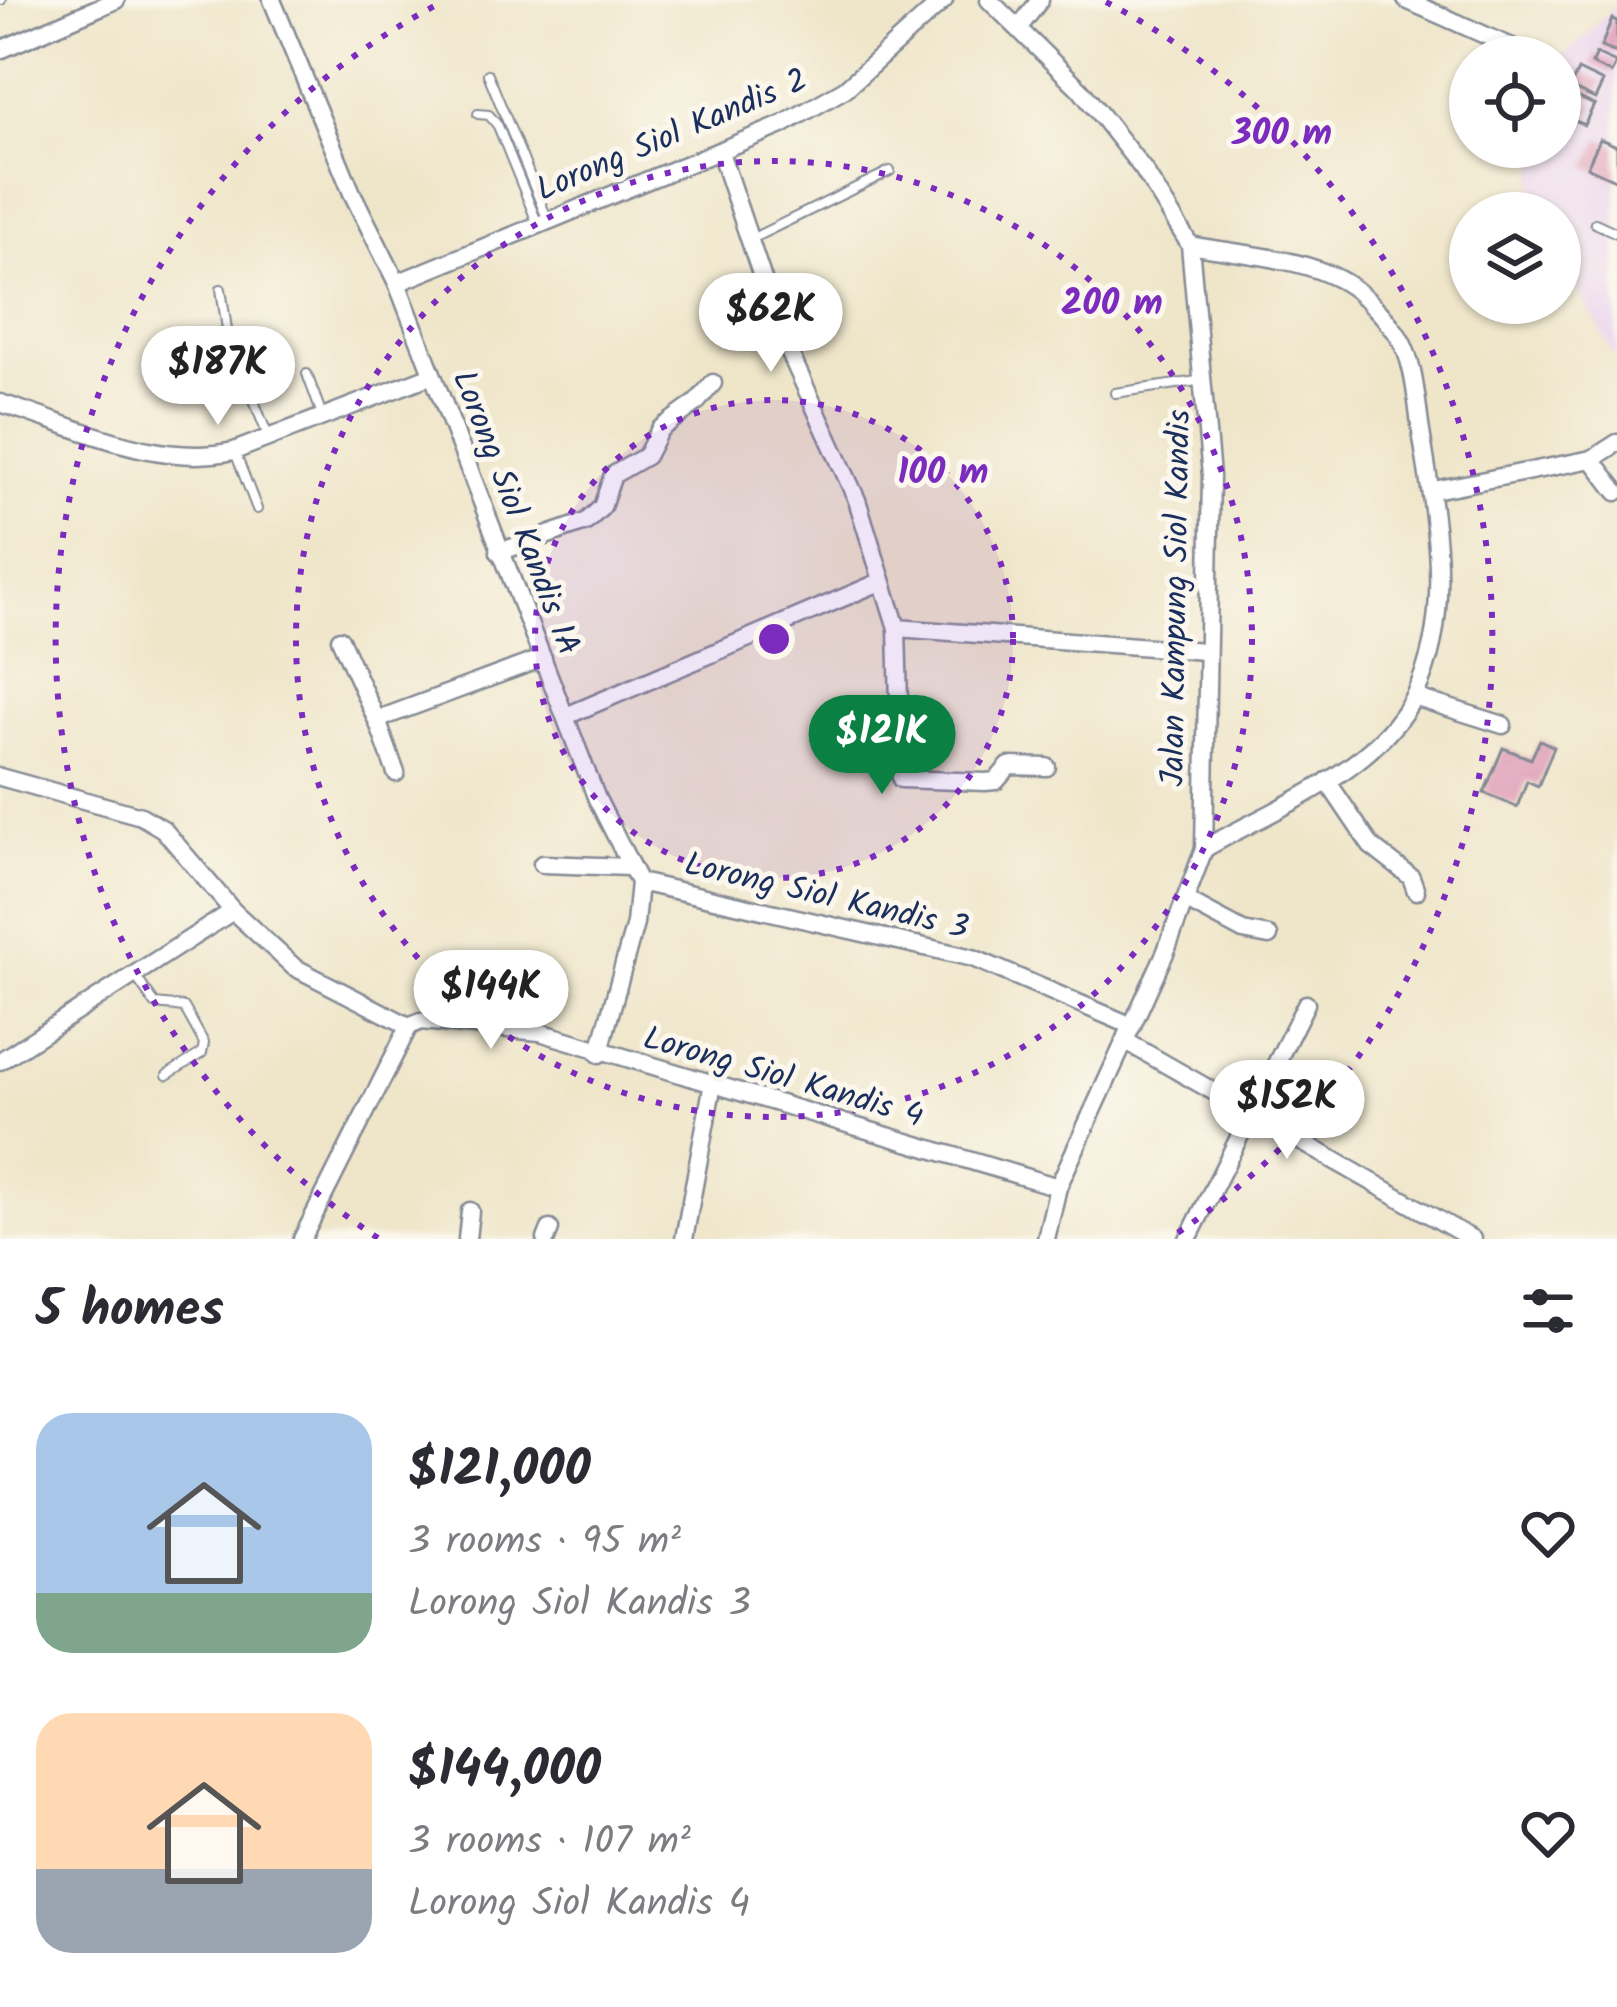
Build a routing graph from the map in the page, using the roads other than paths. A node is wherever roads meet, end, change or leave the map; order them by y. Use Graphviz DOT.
graph roads {
  1 [pos="116,0"];
  2 [pos="272,0"];
  3 [pos="944,0"];
  4 [pos="988,0"];
  5 [pos="1040,0"];
  6 [pos="1406,0"];
  7 [pos="1020,26"];
  8 [pos="1487,36"];
  9 [pos="0,50"];
  10 [pos="488,74"];
  11 [pos="478,114"];
  12 [pos="720,152"];
  13 [pos="890,171"];
  14 [pos="543,221"];
  15 [pos="1595,223"];
  16 [pos="1617,232"];
  17 [pos="748,241"];
  18 [pos="1190,245"];
  19 [pos="398,283"];
  20 [pos="221,289"];
  21 [pos="307,374"];
  22 [pos="432,375"];
  23 [pos="1206,380"];
  24 [pos="712,382"];
  25 [pos="1114,393"];
  26 [pos="0,403"];
  27 [pos="323,417"];
  28 [pos="269,438"];
  29 [pos="1617,443"];
  30 [pos="234,451"];
  31 [pos="1592,459"];
  32 [pos="1434,490"];
  33 [pos="1617,492"];
  34 [pos="257,509"];
  35 [pos="500,552"];
  36 [pos="880,581"];
  37 [pos="897,628"];
  38 [pos="340,639"];
  39 [pos="1204,651"];
  40 [pos="543,658"];
  41 [pos="1414,697"];
  42 [pos="566,716"];
  43 [pos="378,723"];
  44 [pos="1503,724"];
  45 [pos="1047,767"];
  46 [pos="396,773"];
  47 [pos="0,777"];
  48 [pos="1328,781"];
  49 [pos="1204,849"];
  50 [pos="542,864"];
  51 [pos="634,874"];
  52 [pos="1416,891"];
  53 [pos="1185,900"];
  54 [pos="232,911"];
  55 [pos="1269,937"];
  56 [pos="136,976"];
  57 [pos="1306,1004"];
  58 [pos="409,1026"];
  59 [pos="1129,1034"];
  60 [pos="599,1054"];
  61 [pos="0,1061"];
  62 [pos="167,1075"];
  63 [pos="713,1083"];
  64 [pos="1250,1111"];
  65 [pos="1058,1186"];
  66 [pos="470,1210"];
  67 [pos="1469,1238"];
  68 [pos="302,1239"];
  69 [pos="466,1239"];
  70 [pos="684,1239"];
  71 [pos="1046,1239"];
  72 [pos="1188,1239"];
  1 -- 9 [label="street"];
  2 -- 19 [label="street, Lorong Siol Kandis 1A"];
  3 -- 12 [label="street, Lorong Siol Kandis 2"];
  4 -- 7 [label="street, Jalan Kampung Siol Kandis"];
  5 -- 7 [label="street"];
  6 -- 8 [label="street"];
  7 -- 18 [label="street, Jalan Kampung Siol Kandis"];
  10 -- 14 [label="lane"];
  11 -- 14 [label="lane"];
  12 -- 14 [label="street, Lorong Siol Kandis 2"];
  12 -- 17 [label="street"];
  13 -- 17 [label="lane"];
  14 -- 19 [label="street, Lorong Siol Kandis 2"];
  15 -- 16 [label="lane"];
  17 -- 36 [label="street"];
  18 -- 23 [label="street, Jalan Kampung Siol Kandis"];
  18 -- 32 [label="street"];
  19 -- 22 [label="street, Lorong Siol Kandis 1A"];
  20 -- 28 [label="lane"];
  21 -- 27 [label="lane"];
  22 -- 27 [label="street"];
  22 -- 35 [label="street, Lorong Siol Kandis 1A"];
  23 -- 25 [label="lane"];
  23 -- 39 [label="street, Jalan Kampung Siol Kandis"];
  24 -- 35 [label="street"];
  26 -- 30 [label="street"];
  27 -- 28 [label="street"];
  28 -- 30 [label="street"];
  29 -- 31 [label="street"];
  30 -- 34 [label="lane"];
  31 -- 32 [label="street"];
  31 -- 33 [label="street"];
  32 -- 41 [label="street"];
  35 -- 40 [label="street, Lorong Siol Kandis 1A"];
  36 -- 37 [label="street"];
  36 -- 42 [label="street"];
  37 -- 39 [label="street"];
  37 -- 45 [label="street"];
  38 -- 43 [label="street"];
  39 -- 49 [label="street, Jalan Kampung Siol Kandis"];
  40 -- 42 [label="street, Lorong Siol Kandis 1A"];
  40 -- 43 [label="street"];
  41 -- 44 [label="street"];
  41 -- 48 [label="street"];
  42 -- 51 [label="street, Lorong Siol Kandis 1A"];
  43 -- 46 [label="street"];
  47 -- 54 [label="street, Lorong Siol Kandis 4"];
  48 -- 49 [label="street"];
  48 -- 52 [label="street"];
  49 -- 53 [label="street, Jalan Kampung Siol Kandis"];
  50 -- 51 [label="street, Lorong Siol Kandis 3"];
  51 -- 59 [label="street, Lorong Siol Kandis 3"];
  51 -- 60 [label="street"];
  53 -- 55 [label="street"];
  53 -- 59 [label="street, Jalan Kampung Siol Kandis"];
  54 -- 56 [label="street"];
  54 -- 58 [label="street, Lorong Siol Kandis 4"];
  56 -- 61 [label="street"];
  56 -- 62 [label="lane"];
  57 -- 64 [label="street"];
  58 -- 60 [label="street, Lorong Siol Kandis 4"];
  58 -- 68 [label="street"];
  59 -- 64 [label="street, Lorong Siol Kandis 3"];
  59 -- 65 [label="street, Jalan Kampung Siol Kandis"];
  60 -- 63 [label="street, Lorong Siol Kandis 4"];
  63 -- 65 [label="street, Lorong Siol Kandis 4"];
  63 -- 70 [label="street"];
  64 -- 67 [label="street, Lorong Siol Kandis 3"];
  64 -- 72 [label="street"];
  65 -- 71 [label="street, Jalan Kampung Siol Kandis"];
  66 -- 69 [label="street"];
}
